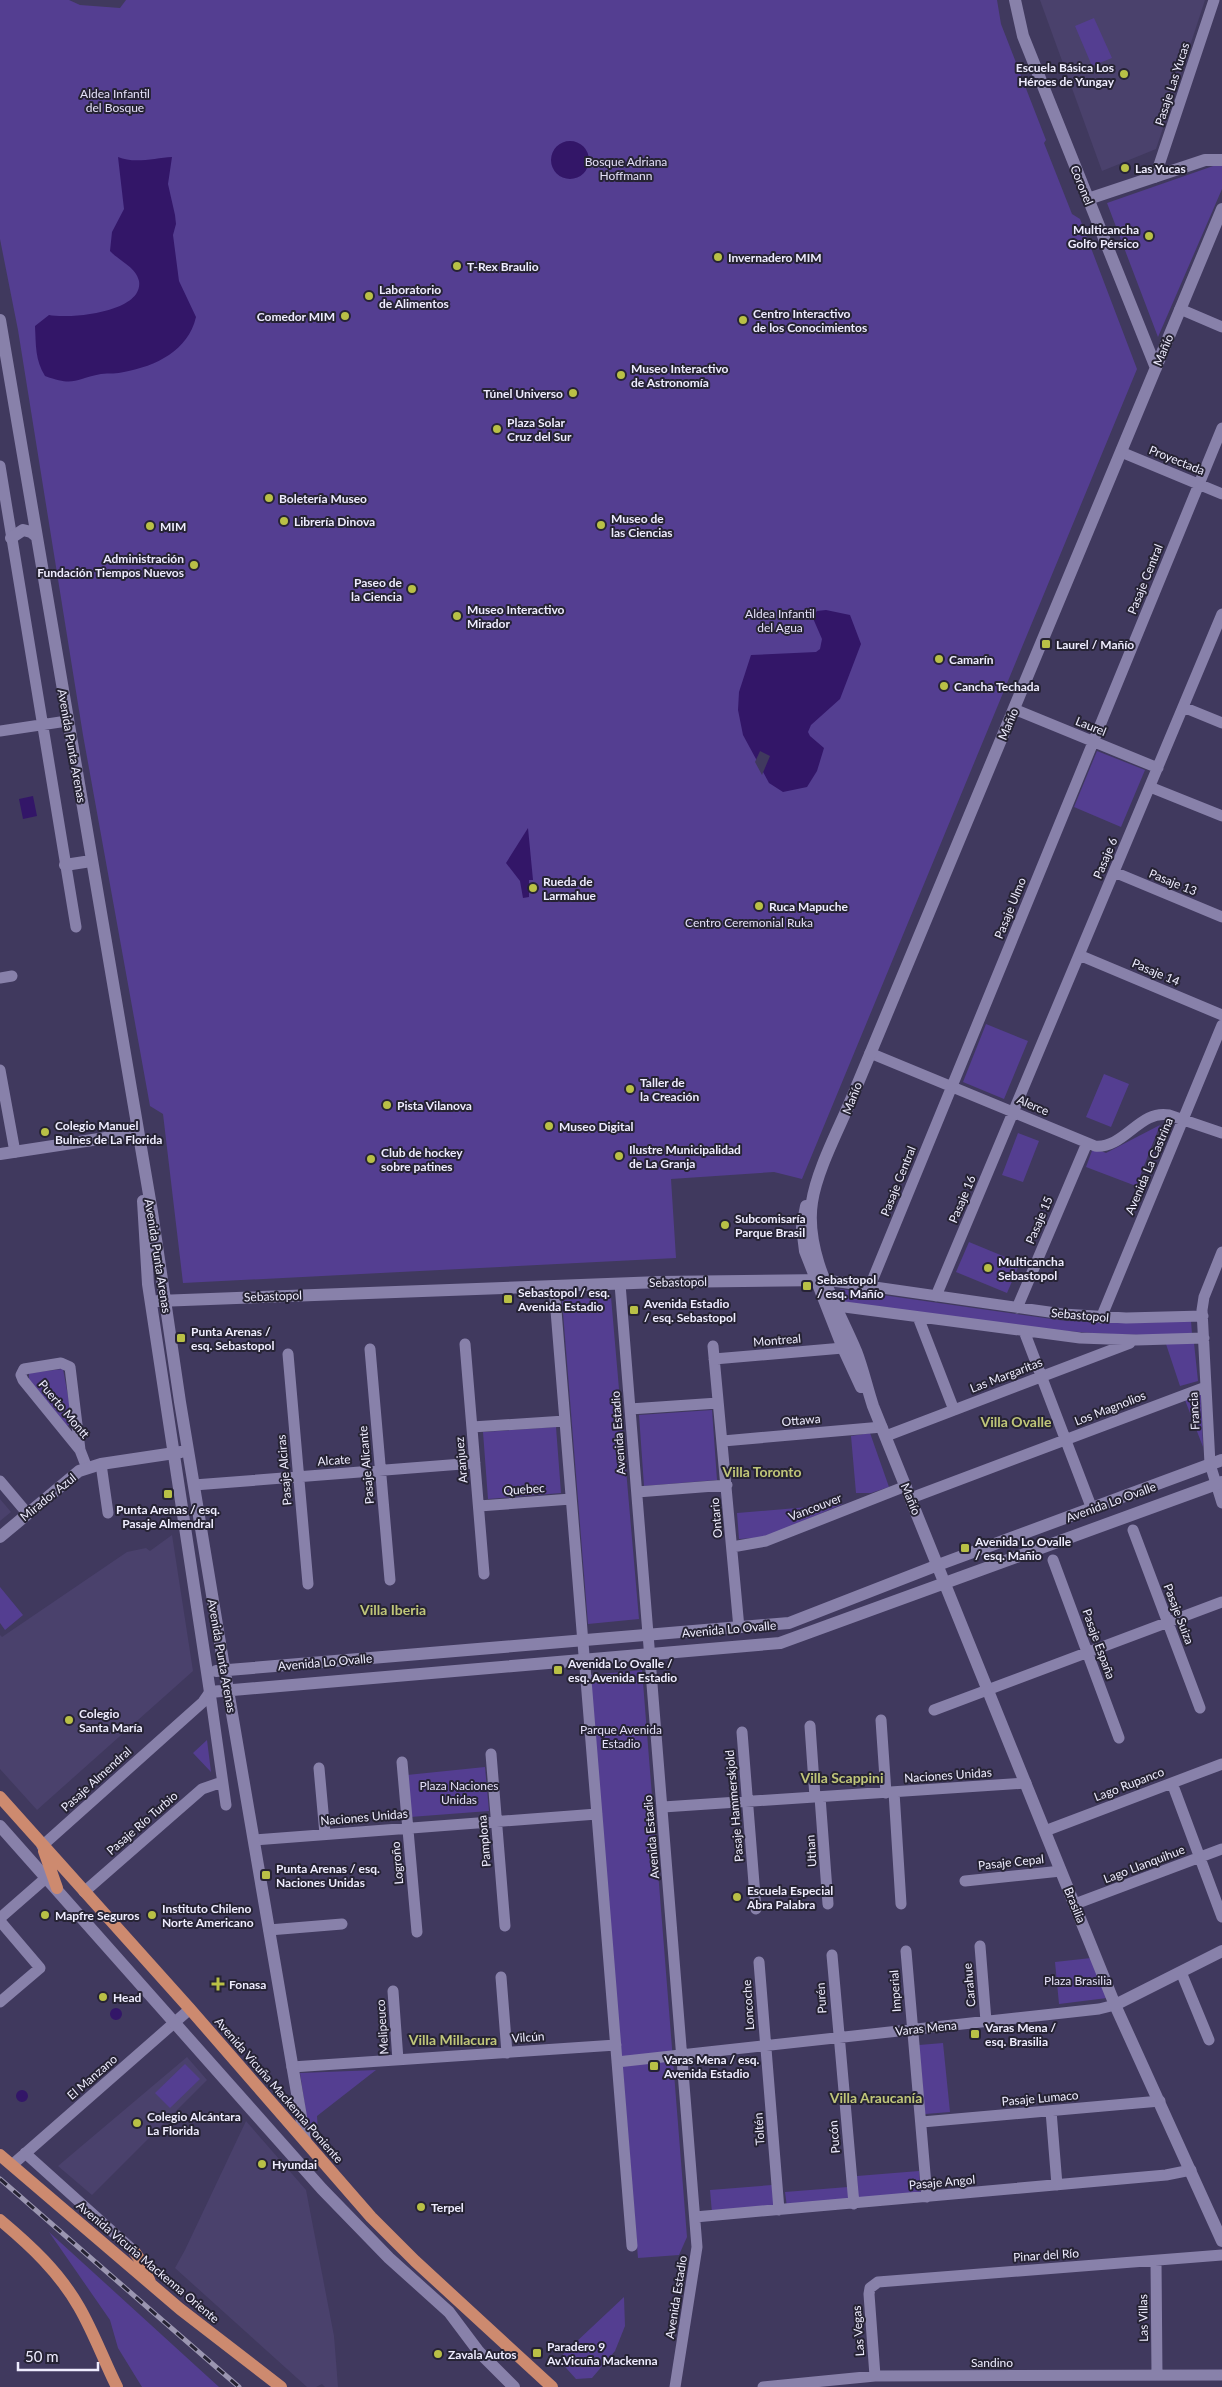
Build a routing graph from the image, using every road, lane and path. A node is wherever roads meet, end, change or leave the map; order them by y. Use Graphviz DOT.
graph roads {
  1 [pos="1016,0"];
  2 [pos="1214,0"];
  3 [pos="1222,160"];
  4 [pos="1155,177"];
  5 [pos="1088,199"];
  6 [pos="1222,209"];
  7 [pos="1180,309"];
  8 [pos="0,320"];
  9 [pos="1222,327"];
  10 [pos="1156,368"];
  11 [pos="1222,428"];
  12 [pos="1121,452"];
  13 [pos="0,466"];
  14 [pos="1199,484"];
  15 [pos="1222,494"];
  16 [pos="37,537"];
  17 [pos="11,538"];
  18 [pos="1222,614"];
  19 [pos="1219,630"];
  20 [pos="1183,707"];
  21 [pos="1014,709"];
  22 [pos="67,721"];
  23 [pos="1222,723"];
  24 [pos="42,724"];
  25 [pos="0,731"];
  26 [pos="1093,741"];
  27 [pos="1158,768"];
  28 [pos="1150,787"];
  29 [pos="1222,816"];
  30 [pos="91,861"];
  31 [pos="65,864"];
  32 [pos="1114,872"];
  33 [pos="1222,917"];
  34 [pos="76,927"];
  35 [pos="1079,955"];
  36 [pos="12,976"];
  37 [pos="0,978"];
  38 [pos="1222,1015"];
  39 [pos="1222,1025"];
  40 [pos="870,1053"];
  41 [pos="0,1070"];
  42 [pos="952,1086"];
  43 [pos="1013,1112"];
  44 [pos="1182,1120"];
  45 [pos="138,1133"];
  46 [pos="1222,1133"];
  47 [pos="1087,1143"];
  48 [pos="15,1152"];
  49 [pos="0,1154"];
  50 [pos="145,1171"];
  51 [pos="1222,1252"];
  52 [pos="821,1281"];
  53 [pos="620,1284"];
  54 [pos="554,1286"];
  55 [pos="870,1286"];
  56 [pos="936,1296"];
  57 [pos="164,1300"];
  58 [pos="151,1302"];
  59 [pos="837,1306"];
  60 [pos="1017,1308"];
  61 [pos="1202,1316"];
  62 [pos="918,1317"];
  63 [pos="1101,1318"];
  64 [pos="1024,1331"];
  65 [pos="1204,1338"];
  66 [pos="1136,1340"];
  67 [pos="465,1344"];
  68 [pos="713,1346"];
  69 [pos="370,1348"];
  70 [pos="843,1348"];
  71 [pos="288,1354"];
  72 [pos="714,1359"];
  73 [pos="1041,1376"];
  74 [pos="1206,1387"];
  75 [pos="718,1402"];
  76 [pos="873,1406"];
  77 [pos="630,1409"];
  78 [pos="954,1410"];
  79 [pos="565,1421"];
  80 [pos="472,1427"];
  81 [pos="884,1431"];
  82 [pos="1065,1440"];
  83 [pos="723,1441"];
  84 [pos="80,1450"];
  85 [pos="188,1451"];
  86 [pos="174,1453"];
  87 [pos="1216,1462"];
  88 [pos="475,1463"];
  89 [pos="102,1464"];
  90 [pos="87,1468"];
  91 [pos="380,1470"];
  92 [pos="298,1476"];
  93 [pos="0,1481"];
  94 [pos="1218,1483"];
  95 [pos="194,1485"];
  96 [pos="727,1485"];
  97 [pos="637,1492"];
  98 [pos="908,1492"];
  99 [pos="571,1499"];
  100 [pos="1222,1503"];
  101 [pos="479,1506"];
  102 [pos="1092,1509"];
  103 [pos="108,1512"];
  104 [pos="27,1513"];
  105 [pos="1133,1530"];
  106 [pos="0,1537"];
  107 [pos="732,1547"];
  108 [pos="1053,1560"];
  109 [pos="938,1564"];
  110 [pos="484,1574"];
  111 [pos="390,1580"];
  112 [pos="946,1583"];
  113 [pos="308,1584"];
  114 [pos="1222,1602"];
  115 [pos="1168,1622"];
  116 [pos="739,1628"];
  117 [pos="648,1636"];
  118 [pos="583,1641"];
  119 [pos="1087,1653"];
  120 [pos="649,1655"];
  121 [pos="584,1660"];
  122 [pos="224,1670"];
  123 [pos="207,1672"];
  124 [pos="228,1690"];
  125 [pos="990,1690"];
  126 [pos="210,1692"];
  127 [pos="1200,1708"];
  128 [pos="934,1710"];
  129 [pos="881,1720"];
  130 [pos="810,1726"];
  131 [pos="742,1732"];
  132 [pos="1119,1738"];
  133 [pos="491,1754"];
  134 [pos="402,1762"];
  135 [pos="1222,1764"];
  136 [pos="319,1768"];
  137 [pos="222,1782"];
  138 [pos="1026,1783"];
  139 [pos="1172,1783"];
  140 [pos="890,1793"];
  141 [pos="0,1797"];
  142 [pos="818,1797"];
  143 [pos="748,1802"];
  144 [pos="226,1805"];
  145 [pos="663,1807"];
  146 [pos="597,1814"];
  147 [pos="496,1821"];
  148 [pos="0,1826"];
  149 [pos="408,1827"];
  150 [pos="1045,1831"];
  151 [pos="325,1834"];
  152 [pos="254,1840"];
  153 [pos="42,1846"];
  154 [pos="1222,1849"];
  155 [pos="1200,1858"];
  156 [pos="1061,1870"];
  157 [pos="47,1878"];
  158 [pos="965,1880"];
  159 [pos="57,1888"];
  160 [pos="84,1892"];
  161 [pos="828,1904"];
  162 [pos="901,1904"];
  163 [pos="1075,1904"];
  164 [pos="756,1909"];
  165 [pos="1222,1917"];
  166 [pos="0,1920"];
  167 [pos="342,1924"];
  168 [pos="505,1926"];
  169 [pos="269,1930"];
  170 [pos="417,1932"];
  171 [pos="980,1946"];
  172 [pos="906,1951"];
  173 [pos="1222,1951"];
  174 [pos="832,1955"];
  175 [pos="758,1962"];
  176 [pos="1181,1972"];
  177 [pos="501,1977"];
  178 [pos="393,1992"];
  179 [pos="0,2002"];
  180 [pos="1116,2004"];
  181 [pos="190,2009"];
  182 [pos="986,2021"];
  183 [pos="176,2022"];
  184 [pos="913,2029"];
  185 [pos="839,2038"];
  186 [pos="1209,2040"];
  187 [pos="616,2045"];
  188 [pos="766,2046"];
  189 [pos="507,2053"];
  190 [pos="682,2055"];
  191 [pos="398,2060"];
  192 [pos="617,2062"];
  193 [pos="292,2068"];
  194 [pos="1160,2101"];
  195 [pos="1051,2111"];
  196 [pos="922,2122"];
  197 [pos="305,2140"];
  198 [pos="25,2153"];
  199 [pos="0,2155"];
  200 [pos="12,2165"];
  201 [pos="1191,2170"];
  202 [pos="1057,2185"];
  203 [pos="927,2197"];
  204 [pos="854,2204"];
  205 [pos="779,2210"];
  206 [pos="695,2216"];
  207 [pos="0,2220"];
  208 [pos="1222,2241"];
  209 [pos="632,2246"];
  210 [pos="134,2251"];
  211 [pos="1222,2255"];
  212 [pos="1156,2261"];
  213 [pos="151,2284"];
  214 [pos="872,2285"];
  215 [pos="1157,2375"];
  216 [pos="1222,2375"];
  217 [pos="875,2376"];
  218 [pos="1019,2381"];
  219 [pos="117,2387"];
  220 [pos="281,2387"];
  221 [pos="514,2387"];
  222 [pos="552,2387"];
  223 [pos="675,2387"];
  224 [pos="763,2387"];
  1 -- 5 [label="main road, Coronel"];
  2 -- 4 [label="street, Pasaje Las Yucas"];
  3 -- 4 [label="main road"];
  4 -- 5 [label="main road"];
  5 -- 10 [label="main road, Coronel"];
  6 -- 7 [label="main road, Mañío"];
  7 -- 9 [label="street"];
  7 -- 10 [label="main road, Mañío"];
  8 -- 16 [label="main road, Avenida Punta Arenas"];
  10 -- 12 [label="main road, Mañío"];
  11 -- 14 [label="street, Pasaje Central"];
  12 -- 14 [label="street, Proyectada"];
  12 -- 21 [label="main road, Mañío"];
  13 -- 17 [label="street, Avenida Punta Arenas"];
  14 -- 15 [label="street, Proyectada"];
  14 -- 26 [label="street, Pasaje Central"];
  16 -- 17 [label="main road"];
  16 -- 22 [label="main road, Avenida Punta Arenas"];
  17 -- 24 [label="street, Avenida Punta Arenas"];
  18 -- 19 [label="street, Pasaje 6"];
  19 -- 20 [label="street, Pasaje 6"];
  20 -- 23 [label="street"];
  20 -- 27 [label="street, Pasaje 6"];
  21 -- 26 [label="street, Laurel"];
  21 -- 40 [label="main road, Mañío"];
  22 -- 24 [label="street"];
  22 -- 30 [label="main road, Avenida Punta Arenas"];
  24 -- 25 [label="street"];
  24 -- 31 [label="street, Avenida Punta Arenas"];
  26 -- 27 [label="street, Laurel"];
  26 -- 42 [label="street, Pasaje Ulmo"];
  27 -- 28 [label="street, Pasaje 6"];
  28 -- 29 [label="street"];
  28 -- 32 [label="street, Pasaje 6"];
  30 -- 31 [label="main road"];
  30 -- 45 [label="main road, Avenida Punta Arenas"];
  31 -- 34 [label="street, Avenida Punta Arenas"];
  32 -- 33 [label="street, Pasaje 13"];
  32 -- 35 [label="street, Pasaje 6"];
  35 -- 38 [label="street, Pasaje 14"];
  35 -- 43 [label="street, Pasaje 6"];
  36 -- 37 [label="street"];
  39 -- 44 [label="street, Avenida La Castrina"];
  40 -- 42 [label="street, Alerce"];
  40 -- 52 [label="main road, Mañío"];
  41 -- 48 [label="street"];
  42 -- 43 [label="street, Alerce"];
  42 -- 55 [label="street, Pasaje Central"];
  43 -- 47 [label="street, Alerce"];
  43 -- 56 [label="street, Pasaje 16"];
  44 -- 46 [label="street, Alerce"];
  44 -- 47 [label="street, Alerce"];
  44 -- 63 [label="street, Avenida La Castrina"];
  45 -- 48 [label="main road"];
  45 -- 50 [label="main road, Avenida Punta Arenas"];
  47 -- 60 [label="street, Pasaje 15"];
  48 -- 49 [label="main road"];
  50 -- 57 [label="main road, Avenida Punta Arenas"];
  50 -- 58 [label="main road, Avenida Punta Arenas"];
  51 -- 61 [label="street, Francia"];
  52 -- 53 [label="main road, Sebastopol"];
  52 -- 55 [label="street, Sebastopol"];
  52 -- 59 [label="main road, Mañío"];
  52 -- 70 [label="main road, Mañío"];
  53 -- 54 [label="main road, Sebastopol"];
  53 -- 77 [label="street, Avenida Estadio"];
  54 -- 57 [label="main road, Sebastopol"];
  54 -- 79 [label="street"];
  55 -- 56 [label="street, Sebastopol"];
  56 -- 60 [label="street, Sebastopol"];
  57 -- 58 [label="main road, Sebastopol"];
  57 -- 85 [label="main road, Avenida Punta Arenas"];
  58 -- 86 [label="main road, Avenida Punta Arenas"];
  59 -- 62 [label="street, Sebastopol"];
  59 -- 76 [label="main road, Mañío"];
  60 -- 63 [label="street, Sebastopol"];
  61 -- 63 [label="street, Sebastopol"];
  61 -- 65 [label="street, Francia"];
  62 -- 64 [label="street, Sebastopol"];
  62 -- 78 [label="street"];
  64 -- 66 [label="street, Sebastopol"];
  64 -- 73 [label="street"];
  65 -- 66 [label="street, Sebastopol"];
  65 -- 74 [label="street, Francia"];
  66 -- 73 [label="street, Las Margaritas"];
  67 -- 80 [label="street, Aranjuez"];
  68 -- 72 [label="street, Ontario"];
  69 -- 91 [label="street, Pasaje Alicante"];
  70 -- 72 [label="street, Montreal"];
  70 -- 76 [label="main road, Mañío"];
  71 -- 92 [label="street, Pasaje Alciras"];
  72 -- 75 [label="street, Ontario"];
  73 -- 78 [label="street, Las Margaritas"];
  73 -- 82 [label="street"];
  74 -- 82 [label="street, Los Magnolios"];
  74 -- 87 [label="street, Francia"];
  75 -- 77 [label="street"];
  75 -- 83 [label="street, Ontario"];
  76 -- 81 [label="main road, Mañío"];
  77 -- 97 [label="street, Avenida Estadio"];
  78 -- 81 [label="street, Las Margaritas"];
  79 -- 80 [label="street"];
  79 -- 99 [label="street"];
  80 -- 88 [label="street, Aranjuez"];
  81 -- 83 [label="street, Ottawa"];
  81 -- 98 [label="main road, Mañío"];
  82 -- 98 [label="street, Los Magnolios"];
  82 -- 102 [label="street"];
  83 -- 96 [label="street, Ontario"];
  84 -- 84 [label="street, Puerto Montt"];
  84 -- 90 [label="street, Puerto Montt"];
  85 -- 86 [label="main road, Mirador Azul"];
  85 -- 95 [label="main road, Avenida Punta Arenas"];
  86 -- 89 [label="main road, Mirador Azul"];
  86 -- 123 [label="main road, Avenida Punta Arenas"];
  87 -- 94 [label="street, Francia"];
  87 -- 102 [label="main road, Avenida Lo Ovalle"];
  88 -- 91 [label="street, Alcate"];
  88 -- 101 [label="street, Aranjuez"];
  89 -- 90 [label="main road, Mirador Azul"];
  89 -- 103 [label="street"];
  90 -- 104 [label="main road, Mirador Azul"];
  91 -- 92 [label="street, Alcate"];
  91 -- 111 [label="street, Pasaje Alicante"];
  92 -- 95 [label="street, Alcate"];
  92 -- 113 [label="street, Pasaje Alciras"];
  93 -- 104 [label="street"];
  94 -- 100 [label="street, Francia"];
  94 -- 112 [label="main road, Avenida Lo Ovalle"];
  95 -- 122 [label="main road, Avenida Punta Arenas"];
  96 -- 97 [label="street"];
  96 -- 107 [label="street, Ontario"];
  97 -- 117 [label="street, Avenida Estadio"];
  98 -- 107 [label="street, Vancouver"];
  98 -- 109 [label="main road, Mañío"];
  99 -- 101 [label="street, Quebec"];
  99 -- 118 [label="street"];
  101 -- 110 [label="street, Aranjuez"];
  102 -- 109 [label="main road, Avenida Lo Ovalle"];
  104 -- 106 [label="main road, Mirador Azul"];
  105 -- 115 [label="street, Pasaje Suiza"];
  107 -- 116 [label="street, Ontario"];
  108 -- 119 [label="street, Pasaje España"];
  109 -- 112 [label="main road, Brasilia"];
  109 -- 116 [label="main road, Avenida Lo Ovalle"];
  112 -- 120 [label="main road, Avenida Lo Ovalle"];
  112 -- 125 [label="main road, Brasilia"];
  114 -- 115 [label="street"];
  115 -- 119 [label="street"];
  115 -- 127 [label="street, Pasaje Suiza"];
  116 -- 117 [label="main road, Avenida Lo Ovalle"];
  117 -- 118 [label="main road, Avenida Lo Ovalle"];
  117 -- 120 [label="street, Avenida Estadio"];
  118 -- 121 [label="street"];
  118 -- 122 [label="main road, Avenida Lo Ovalle"];
  119 -- 125 [label="street"];
  119 -- 132 [label="street, Pasaje España"];
  120 -- 121 [label="main road, Avenida Lo Ovalle"];
  120 -- 145 [label="street, Avenida Estadio"];
  121 -- 124 [label="main road, Avenida Lo Ovalle"];
  121 -- 146 [label="street"];
  122 -- 123 [label="main road, Avenida Lo Ovalle"];
  122 -- 124 [label="main road, Avenida Punta Arenas"];
  123 -- 126 [label="main road, Avenida Punta Arenas"];
  124 -- 126 [label="main road, Avenida Lo Ovalle"];
  124 -- 152 [label="main road, Avenida Punta Arenas"];
  125 -- 128 [label="street"];
  125 -- 138 [label="main road, Brasilia"];
  126 -- 137 [label="street, Avenida Punta Arenas"];
  126 -- 153 [label="street, Pasaje Almendral"];
  129 -- 140 [label="street"];
  130 -- 142 [label="street, Uthan"];
  131 -- 143 [label="street, Pasaje Hammerskjold"];
  133 -- 147 [label="street, Pamplona"];
  134 -- 149 [label="street, Logroño"];
  135 -- 139 [label="street, Lago Rupanco"];
  136 -- 151 [label="street"];
  137 -- 144 [label="street, Avenida Punta Arenas"];
  137 -- 160 [label="street, Pasaje Río Turbio"];
  138 -- 140 [label="street, Naciones Unidas"];
  138 -- 150 [label="main road, Brasilia"];
  139 -- 150 [label="street, Lago Rupanco"];
  139 -- 155 [label="street"];
  140 -- 142 [label="street, Naciones Unidas"];
  140 -- 162 [label="street"];
  141 -- 153 [label="main road, Avenida Vicuña Mackenna Poniente"];
  142 -- 143 [label="street, Naciones Unidas"];
  142 -- 161 [label="street, Uthan"];
  143 -- 145 [label="street, Naciones Unidas"];
  143 -- 164 [label="street, Pasaje Hammerskjold"];
  145 -- 190 [label="street, Avenida Estadio"];
  146 -- 147 [label="street, Naciones Unidas"];
  146 -- 187 [label="street"];
  147 -- 149 [label="street, Naciones Unidas"];
  147 -- 168 [label="street, Pamplona"];
  148 -- 157 [label="main road"];
  149 -- 151 [label="street, Naciones Unidas"];
  149 -- 170 [label="street, Logroño"];
  150 -- 156 [label="main road, Brasilia"];
  151 -- 152 [label="street, Naciones Unidas"];
  152 -- 169 [label="main road, Avenida Punta Arenas"];
  153 -- 159 [label="main road"];
  153 -- 160 [label="main road, Avenida Vicuña Mackenna Poniente"];
  154 -- 155 [label="street, Lago Llanquihue"];
  155 -- 163 [label="street, Lago Llanquihue"];
  155 -- 165 [label="street"];
  156 -- 158 [label="street, Pasaje Cepal"];
  156 -- 163 [label="main road, Brasilia"];
  157 -- 159 [label="main road"];
  157 -- 166 [label="street"];
  159 -- 183 [label="main road"];
  160 -- 181 [label="main road, Avenida Vicuña Mackenna Poniente"];
  163 -- 180 [label="main road, Brasilia"];
  166 -- 179 [label="street"];
  167 -- 169 [label="street"];
  169 -- 193 [label="main road, Avenida Punta Arenas"];
  171 -- 182 [label="street, Carahue"];
  172 -- 184 [label="street, Imperial"];
  173 -- 176 [label="main road, Varas Mena"];
  174 -- 185 [label="street, Purén"];
  175 -- 188 [label="street, Loncoche"];
  176 -- 180 [label="main road, Varas Mena"];
  176 -- 186 [label="street"];
  177 -- 189 [label="street"];
  178 -- 191 [label="street, Melipeuco"];
  180 -- 182 [label="street, Varas Mena"];
  180 -- 194 [label="main road, Brasilia"];
  181 -- 183 [label="street, El Manzano"];
  181 -- 197 [label="main road, Avenida Vicuña Mackenna Poniente"];
  182 -- 184 [label="street, Varas Mena"];
  183 -- 198 [label="street, El Manzano"];
  183 -- 221 [label="main road"];
  184 -- 185 [label="street, Varas Mena"];
  184 -- 196 [label="street, Imperial"];
  185 -- 188 [label="street, Varas Mena"];
  185 -- 204 [label="street, Pucón"];
  187 -- 189 [label="street, Vilcún"];
  187 -- 192 [label="street"];
  188 -- 190 [label="street, Varas Mena"];
  188 -- 205 [label="street, Toltén"];
  189 -- 191 [label="street, Vilcún"];
  190 -- 192 [label="street, Varas Mena"];
  190 -- 206 [label="street, Avenida Estadio"];
  191 -- 193 [label="street, Vilcún"];
  192 -- 209 [label="street"];
  193 -- 197 [label="main road, Avenida Punta Arenas"];
  194 -- 195 [label="street, Pasaje Lumaco"];
  194 -- 201 [label="main road, Brasilia"];
  195 -- 196 [label="street, Pasaje Lumaco"];
  195 -- 202 [label="street"];
  196 -- 203 [label="street, Imperial"];
  197 -- 222 [label="main road, Avenida Vicuña Mackenna Poniente"];
  198 -- 200 [label="street, El Manzano"];
  198 -- 210 [label="street, Avenida Vicuña Mackenna Oriente"];
  199 -- 200 [label="main road, Avenida Vicuña Mackenna Oriente"];
  200 -- 213 [label="main road, Avenida Vicuña Mackenna Oriente"];
  201 -- 202 [label="street, Pasaje Angol"];
  201 -- 208 [label="main road, Brasilia"];
  202 -- 203 [label="street, Pasaje Angol"];
  203 -- 204 [label="street, Pasaje Angol"];
  204 -- 205 [label="street, Pasaje Angol"];
  205 -- 206 [label="street, Pasaje Angol"];
  206 -- 223 [label="street, Avenida Estadio"];
  207 -- 219 [label="main road"];
  210 -- 213 [label="main road"];
  211 -- 212 [label="street, Pinar del Río"];
  212 -- 214 [label="street, Pinar del Río"];
  212 -- 215 [label="street, Las Villas"];
  213 -- 220 [label="main road, Avenida Vicuña Mackenna Oriente"];
  214 -- 217 [label="street, Las Vegas"];
  215 -- 216 [label="street, Sandino"];
  215 -- 218 [label="street, Sandino"];
  217 -- 218 [label="street, Sandino"];
  217 -- 224 [label="street, Sandino"];
}
